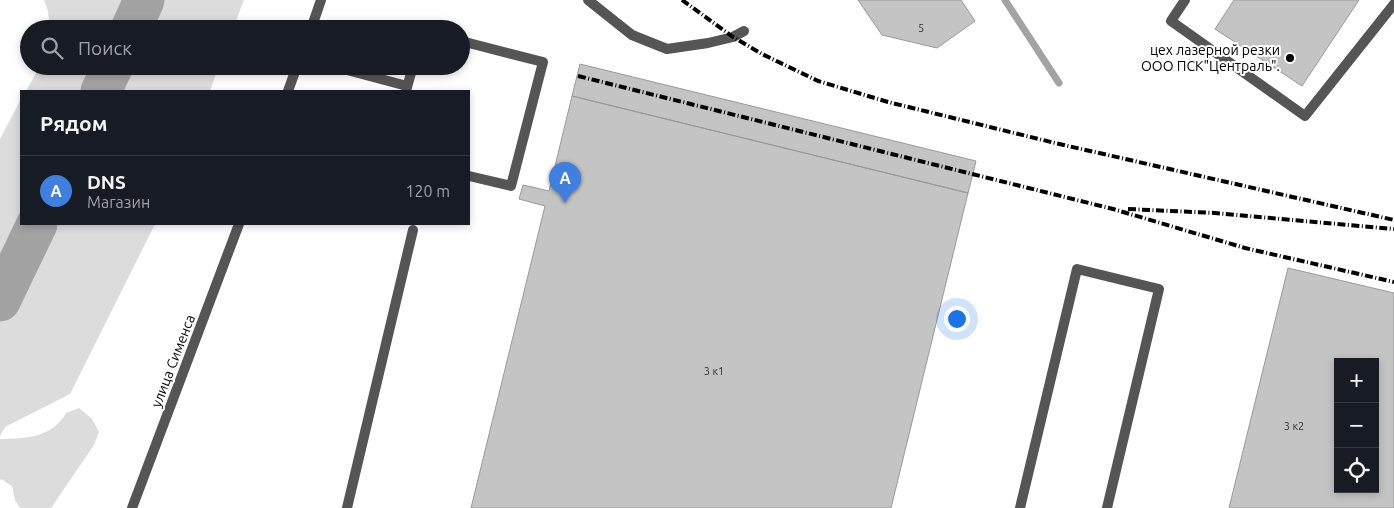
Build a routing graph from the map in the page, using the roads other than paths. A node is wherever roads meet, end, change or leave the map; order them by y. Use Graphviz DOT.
graph roads {
  1 [pos="321,0"];
  2 [pos="588,0"];
  3 [pos="1185,0"];
  4 [pos="1394,4"];
  5 [pos="314,20"];
  6 [pos="744,31"];
  7 [pos="470,43"];
  8 [pos="294,75"];
  9 [pos="361,75"];
  10 [pos="411,75"];
  11 [pos="407,89"];
  12 [pos="288,90"];
  13 [pos="470,176"];
  14 [pos="239,225"];
  15 [pos="413,230"];
  16 [pos="132,508"];
  17 [pos="347,508"];
  18 [pos="1020,508"];
  19 [pos="1107,508"];
  1 -- 5 [label="street"];
  2 -- 6 [label="street"];
  3 -- 4 [label="street"];
  7 -- 13 [label="street"];
  8 -- 12 [label="street"];
  9 -- 11 [label="street"];
  10 -- 11 [label="street"];
  14 -- 16 [label="street, улица Сименса"];
  15 -- 17 [label="street"];
  18 -- 19 [label="street"];
}
